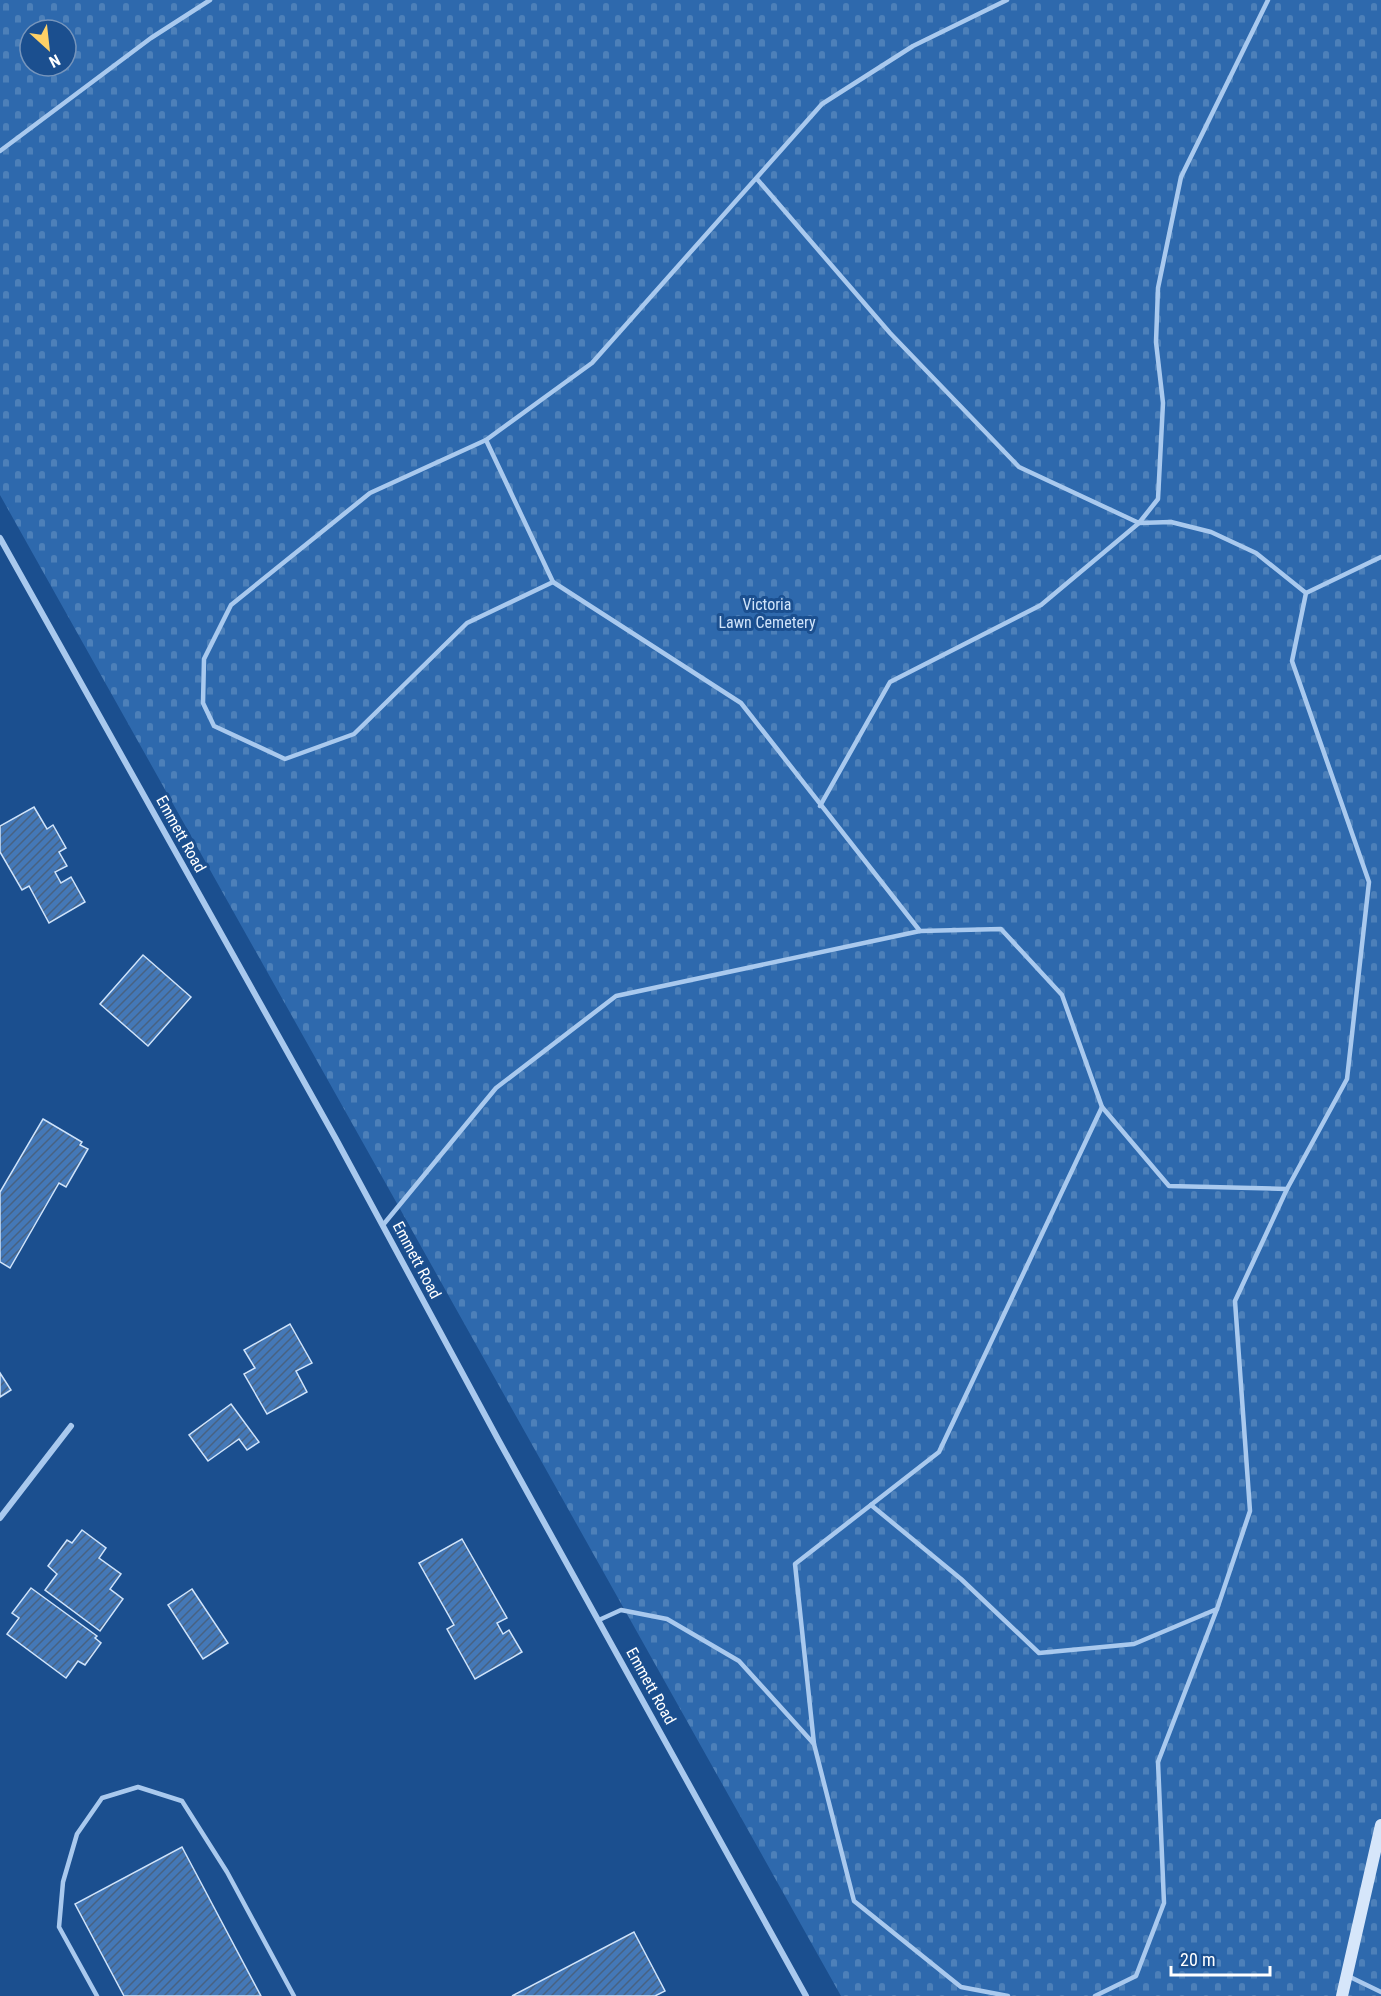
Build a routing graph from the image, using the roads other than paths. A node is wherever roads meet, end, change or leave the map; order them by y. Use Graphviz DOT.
graph roads {
  1 [pos="210,0"];
  2 [pos="1007,0"];
  3 [pos="1268,0"];
  4 [pos="0,151"];
  5 [pos="757,178"];
  6 [pos="486,440"];
  7 [pos="1139,523"];
  8 [pos="0,538"];
  9 [pos="1381,557"];
  10 [pos="553,582"];
  11 [pos="1306,593"];
  12 [pos="820,806"];
  13 [pos="920,931"];
  14 [pos="1102,1107"];
  15 [pos="1287,1189"];
  16 [pos="383,1226"];
  17 [pos="71,1426"];
  18 [pos="871,1505"];
  19 [pos="0,1518"];
  20 [pos="1217,1609"];
  21 [pos="599,1620"];
  22 [pos="814,1744"];
  23 [pos="1381,1825"];
  24 [pos="1348,1976"];
  25 [pos="1381,1992"];
  26 [pos="97,1996"];
  27 [pos="294,1996"];
  28 [pos="806,1996"];
  29 [pos="1008,1996"];
  30 [pos="1095,1996"];
  31 [pos="1342,1996"];
  1 -- 4 [label="lane"];
  2 -- 5 [label="lane"];
  3 -- 7 [label="lane"];
  5 -- 6 [label="lane"];
  5 -- 7 [label="lane"];
  6 -- 10 [label="lane"];
  6 -- 10 [label="lane"];
  7 -- 11 [label="lane"];
  7 -- 12 [label="lane"];
  8 -- 16 [label="street, Emmett Road"];
  9 -- 11 [label="lane"];
  10 -- 12 [label="lane"];
  11 -- 15 [label="lane"];
  12 -- 13 [label="lane"];
  13 -- 14 [label="lane"];
  13 -- 16 [label="lane"];
  14 -- 15 [label="lane"];
  14 -- 18 [label="lane"];
  15 -- 20 [label="lane"];
  16 -- 21 [label="street, Emmett Road"];
  17 -- 19 [label="street"];
  18 -- 20 [label="lane"];
  18 -- 22 [label="lane"];
  20 -- 30 [label="lane"];
  21 -- 22 [label="lane"];
  21 -- 28 [label="street, Emmett Road"];
  22 -- 29 [label="lane"];
  23 -- 24 [label="main road"];
  24 -- 25 [label="lane"];
  24 -- 31 [label="main road"];
  26 -- 27 [label="lane"];
}
